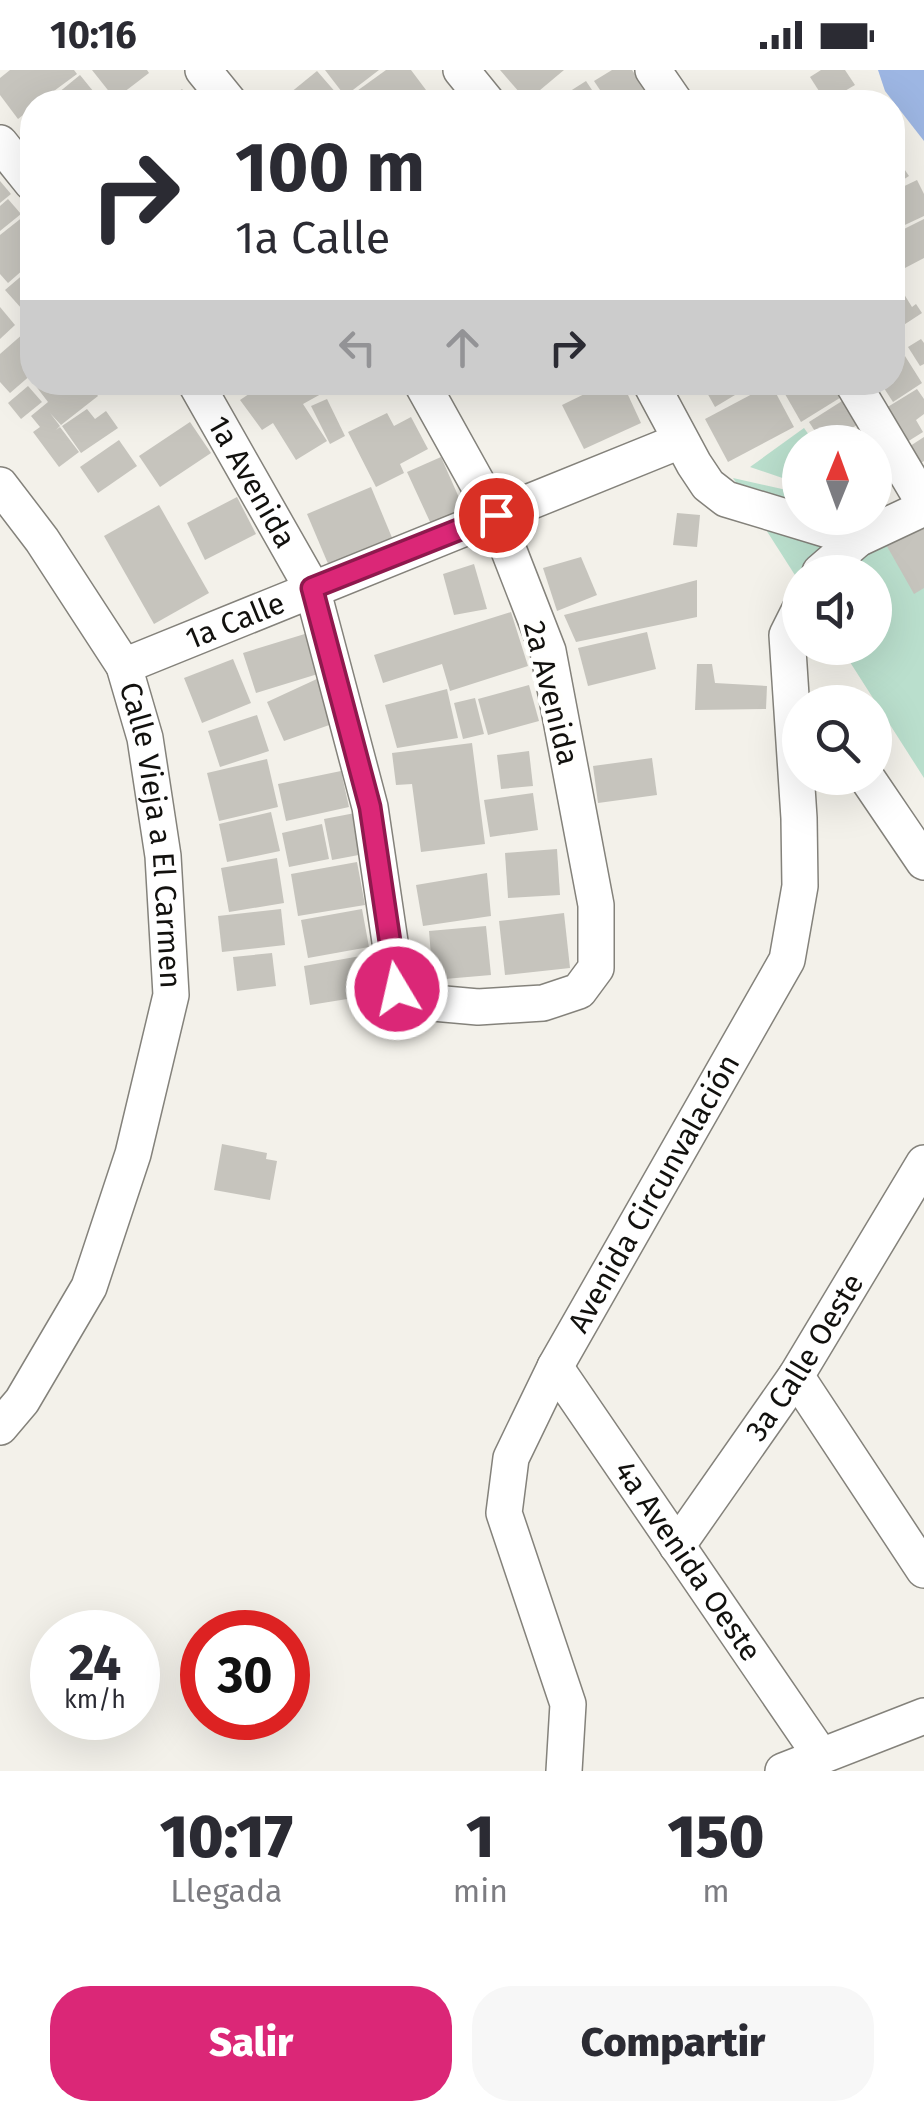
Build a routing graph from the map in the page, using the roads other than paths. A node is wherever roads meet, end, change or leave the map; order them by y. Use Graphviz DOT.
graph roads {
  1 [pos="203,70"];
  2 [pos="461,70"];
  3 [pos="219,90"];
  4 [pos="477,90"];
  5 [pos="0,142"];
  6 [pos="20,167"];
  7 [pos="202,395"];
  8 [pos="428,395"];
  9 [pos="657,395"];
  10 [pos="860,395"];
  11 [pos="680,441"];
  12 [pos="0,485"];
  13 [pos="924,506"];
  14 [pos="496,515"];
  15 [pos="858,539"];
  16 [pos="840,555"];
  17 [pos="312,588"];
  18 [pos="790,665"];
  19 [pos="124,666"];
  20 [pos="879,795"];
  21 [pos="924,862"];
  22 [pos="397,989"];
  23 [pos="920,1183"];
  24 [pos="555,1367"];
  25 [pos="796,1376"];
  26 [pos="0,1427"];
  27 [pos="677,1546"];
  28 [pos="924,1570"];
  29 [pos="924,1716"];
  30 [pos="820,1756"];
  31 [pos="564,1771"];
  32 [pos="783,1771"];
  1 -- 3 [label="street"];
  2 -- 4 [label="street"];
  5 -- 6 [label="street"];
  7 -- 17 [label="street, 1a Avenida"];
  8 -- 14 [label="street, 2a Avenida"];
  9 -- 11 [label="street"];
  10 -- 13 [label="street"];
  11 -- 14 [label="street, 1a Calle"];
  11 -- 15 [label="street"];
  12 -- 19 [label="street, Calle Vieja a El Carmen"];
  13 -- 15 [label="street"];
  14 -- 17 [label="street, 1a Calle"];
  14 -- 22 [label="street, 2a Avenida"];
  15 -- 16 [label="street"];
  17 -- 19 [label="street, 1a Calle"];
  17 -- 22 [label="street, 1a Avenida"];
  18 -- 24 [label="street, Avenida Circunvalación"];
  19 -- 26 [label="street, Calle Vieja a El Carmen"];
  20 -- 21 [label="street"];
  23 -- 25 [label="street, 3a Calle Oeste"];
  24 -- 27 [label="street, 4a Avenida Oeste"];
  24 -- 31 [label="street, Avenida Circunvalación"];
  25 -- 27 [label="street, 3a Calle Oeste"];
  25 -- 28 [label="street"];
  27 -- 30 [label="street, 4a Avenida Oeste"];
  29 -- 30 [label="street"];
  30 -- 32 [label="street"];
}
